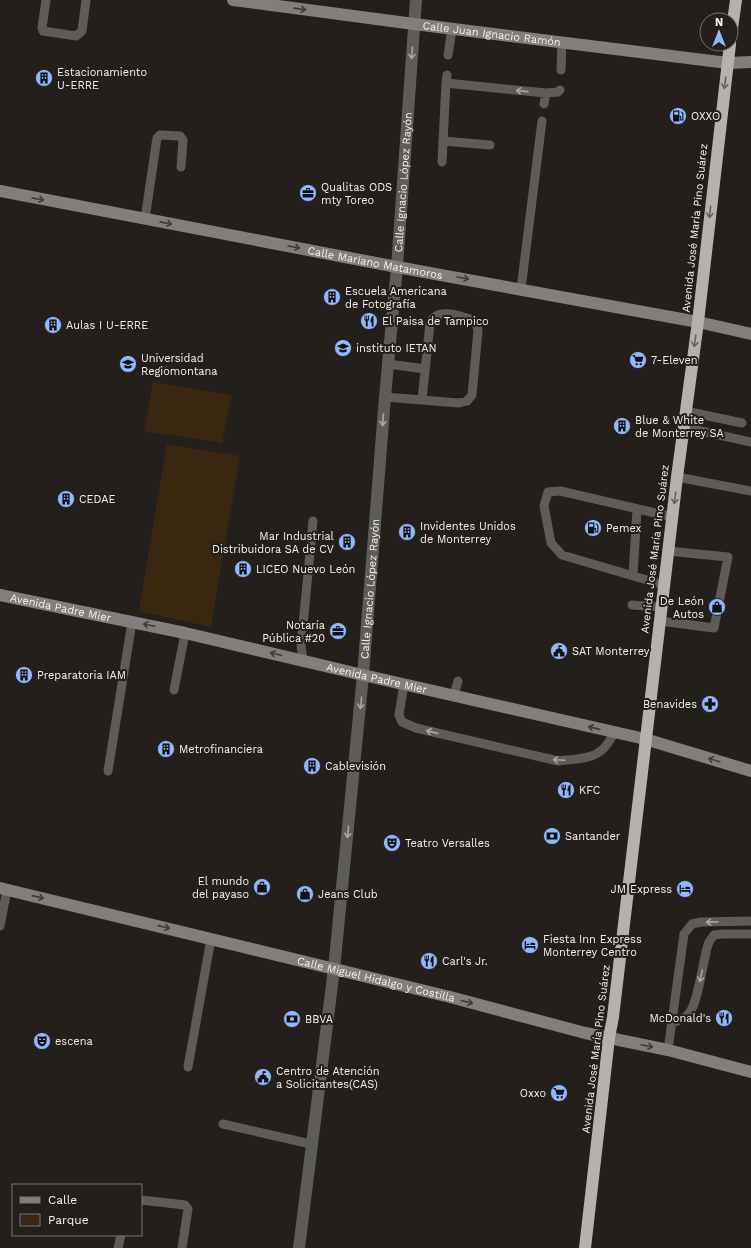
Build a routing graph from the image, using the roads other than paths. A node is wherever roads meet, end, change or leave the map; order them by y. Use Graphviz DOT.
graph roads {
  1 [pos="46,0"];
  2 [pos="86,0"];
  3 [pos="233,0"];
  4 [pos="416,0"];
  5 [pos="736,0"];
  6 [pos="734,12"];
  7 [pos="414,24"];
  8 [pos="452,29"];
  9 [pos="562,42"];
  10 [pos="729,52"];
  11 [pos="448,55"];
  12 [pos="751,62"];
  13 [pos="728,63"];
  14 [pos="561,70"];
  15 [pos="560,90"];
  16 [pos="546,93"];
  17 [pos="544,104"];
  18 [pos="542,121"];
  19 [pos="443,141"];
  20 [pos="490,145"];
  21 [pos="442,162"];
  22 [pos="181,167"];
  23 [pos="0,191"];
  24 [pos="145,219"];
  25 [pos="397,266"];
  26 [pos="521,289"];
  27 [pos="698,322"];
  28 [pos="751,334"];
  29 [pos="388,364"];
  30 [pos="426,369"];
  31 [pos="385,397"];
  32 [pos="422,400"];
  33 [pos="685,411"];
  34 [pos="742,423"];
  35 [pos="683,427"];
  36 [pos="751,442"];
  37 [pos="677,477"];
  38 [pos="751,490"];
  39 [pos="637,509"];
  40 [pos="672,517"];
  41 [pos="313,521"];
  42 [pos="668,550"];
  43 [pos="633,576"];
  44 [pos="664,585"];
  45 [pos="0,595"];
  46 [pos="632,605"];
  47 [pos="661,607"];
  48 [pos="660,621"];
  49 [pos="132,622"];
  50 [pos="185,633"];
  51 [pos="302,661"];
  52 [pos="363,675"];
  53 [pos="458,681"];
  54 [pos="404,684"];
  55 [pos="174,690"];
  56 [pos="454,695"];
  57 [pos="615,732"];
  58 [pos="645,739"];
  59 [pos="751,771"];
  60 [pos="108,772"];
  61 [pos="3,889"];
  62 [pos="751,921"];
  63 [pos="0,926"];
  64 [pos="751,934"];
  65 [pos="211,938"];
  66 [pos="334,969"];
  67 [pos="672,1023"];
  68 [pos="609,1038"];
  69 [pos="668,1050"];
  70 [pos="188,1067"];
  71 [pos="751,1072"];
  72 [pos="223,1124"];
  73 [pos="311,1144"];
  74 [pos="142,1200"];
  75 [pos="121,1236"];
  76 [pos="118,1248"];
  77 [pos="182,1248"];
  78 [pos="299,1248"];
  79 [pos="585,1248"];
  1 -- 2 [label="lane"];
  3 -- 7 [label="street, Calle Juan Ignacio Ramón, one-way"];
  4 -- 7 [label="street, Calle Ignacio López Rayón"];
  5 -- 6 [label="highway"];
  7 -- 8 [label="street, Calle Juan Ignacio Ramón"];
  7 -- 25 [label="street, Calle Ignacio López Rayón, one-way"];
  8 -- 9 [label="street, Calle Juan Ignacio Ramón"];
  8 -- 11 [label="lane"];
  9 -- 13 [label="street, Calle Juan Ignacio Ramón"];
  9 -- 14 [label="lane"];
  10 -- 13 [label="highway, Avenida José María Pino Suárez"];
  12 -- 13 [label="street, Calle Juan Ignacio Ramón"];
  13 -- 27 [label="highway, Avenida José María Pino Suárez, one-way"];
  15 -- 16 [label="lane"];
  16 -- 17 [label="lane"];
  16 -- 19 [label="lane, one-way"];
  18 -- 26 [label="lane"];
  19 -- 20 [label="lane"];
  19 -- 21 [label="lane"];
  22 -- 24 [label="lane"];
  23 -- 24 [label="street, Calle Mariano Matamoros, one-way"];
  24 -- 25 [label="street, Calle Mariano Matamoros, one-way"];
  25 -- 26 [label="street, Calle Mariano Matamoros, one-way"];
  25 -- 29 [label="street, Calle Ignacio López Rayón"];
  26 -- 27 [label="street, Calle Mariano Matamoros"];
  27 -- 28 [label="street, Calle Mariano Matamoros"];
  27 -- 33 [label="highway, Avenida José María Pino Suárez, one-way"];
  29 -- 30 [label="lane"];
  29 -- 31 [label="street, Calle Ignacio López Rayón"];
  30 -- 32 [label="lane"];
  30 -- 32 [label="lane"];
  31 -- 32 [label="lane"];
  31 -- 52 [label="street, Calle Ignacio López Rayón, one-way"];
  33 -- 34 [label="lane"];
  33 -- 35 [label="highway, Avenida José María Pino Suárez"];
  35 -- 36 [label="lane"];
  35 -- 37 [label="highway, Avenida José María Pino Suárez"];
  37 -- 38 [label="lane"];
  37 -- 40 [label="highway, Avenida José María Pino Suárez, one-way"];
  39 -- 40 [label="lane"];
  39 -- 43 [label="lane"];
  39 -- 43 [label="lane"];
  40 -- 42 [label="highway, Avenida José María Pino Suárez"];
  41 -- 51 [label="lane"];
  42 -- 44 [label="highway, Avenida José María Pino Suárez"];
  42 -- 48 [label="lane"];
  43 -- 44 [label="lane"];
  44 -- 47 [label="highway, Avenida José María Pino Suárez"];
  45 -- 49 [label="street, Avenida Padre Mier"];
  46 -- 47 [label="lane"];
  47 -- 48 [label="highway, Avenida José María Pino Suárez"];
  48 -- 58 [label="highway, Avenida José María Pino Suárez"];
  50 -- 49 [label="street, Avenida Padre Mier, one-way"];
  49 -- 60 [label="lane"];
  51 -- 50 [label="street, Avenida Padre Mier, one-way"];
  50 -- 55 [label="lane"];
  51 -- 52 [label="street, Avenida Padre Mier"];
  52 -- 54 [label="street, Avenida Padre Mier"];
  52 -- 66 [label="street, Calle Ignacio López Rayón, one-way"];
  53 -- 56 [label="lane"];
  54 -- 56 [label="street, Avenida Padre Mier"];
  57 -- 54 [label="lane, one-way"];
  57 -- 56 [label="street, Avenida Padre Mier, one-way"];
  57 -- 58 [label="street, Avenida Padre Mier"];
  59 -- 58 [label="street, Avenida Padre Mier, one-way"];
  58 -- 68 [label="highway, Avenida José María Pino Suárez"];
  61 -- 63 [label="lane"];
  61 -- 65 [label="street, Calle Miguel Hidalgo y Costilla, one-way"];
  62 -- 67 [label="lane, one-way"];
  64 -- 67 [label="lane, one-way"];
  65 -- 66 [label="street, Calle Miguel Hidalgo y Costilla"];
  65 -- 70 [label="lane"];
  66 -- 68 [label="street, Calle Miguel Hidalgo y Costilla, one-way"];
  66 -- 73 [label="street, Calle Ignacio López Rayón"];
  67 -- 69 [label="lane"];
  68 -- 69 [label="street, Calle Miguel Hidalgo y Costilla, one-way"];
  68 -- 79 [label="highway, Avenida José María Pino Suárez"];
  69 -- 71 [label="street, Calle Miguel Hidalgo y Costilla"];
  72 -- 73 [label="lane"];
  73 -- 78 [label="street, Calle Ignacio López Rayón"];
  74 -- 77 [label="lane"];
  75 -- 76 [label="lane"];
}
